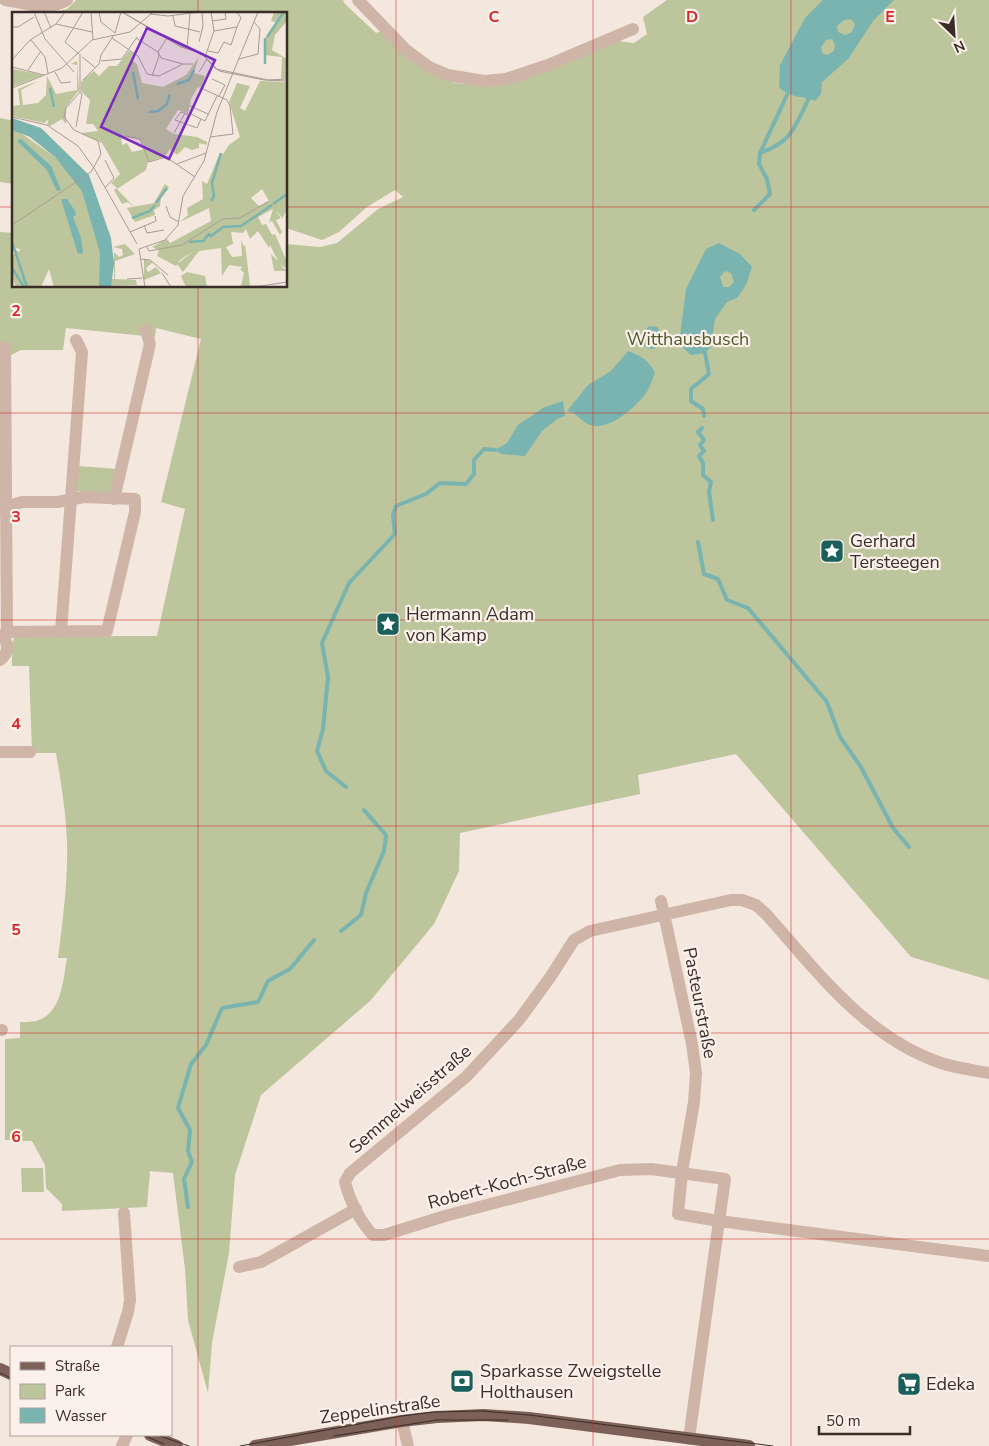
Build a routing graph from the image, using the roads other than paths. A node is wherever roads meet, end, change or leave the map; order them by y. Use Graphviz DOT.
graph roads {
  1 [pos="5,0"];
  2 [pos="66,0"];
  3 [pos="358,0"];
  4 [pos="633,29"];
  5 [pos="146,330"];
  6 [pos="76,340"];
  7 [pos="5,347"];
  8 [pos="71,499"];
  9 [pos="114,499"];
  10 [pos="3,508"];
  11 [pos="61,632"];
  12 [pos="3,634"];
  13 [pos="0,660"];
  14 [pos="0,752"];
  15 [pos="30,752"];
  16 [pos="662,901"];
  17 [pos="664,914"];
  18 [pos="989,1073"];
  19 [pos="682,1172"];
  20 [pos="356,1209"];
  21 [pos="124,1213"];
  22 [pos="719,1221"];
  23 [pos="989,1256"];
  24 [pos="239,1267"];
  25 [pos="117,1346"];
  26 [pos="402,1421"];
  27 [pos="152,1436"];
  28 [pos="689,1439"];
  29 [pos="177,1446"];
  30 [pos="255,1446"];
  31 [pos="408,1446"];
  32 [pos="749,1446"];
  1 -- 2 [label="street"];
  3 -- 4 [label="street"];
  5 -- 9 [label="street"];
  6 -- 8 [label="street"];
  7 -- 10 [label="street"];
  8 -- 9 [label="street"];
  8 -- 10 [label="street"];
  8 -- 11 [label="street"];
  9 -- 11 [label="street"];
  10 -- 12 [label="street"];
  11 -- 12 [label="street"];
  12 -- 13 [label="street"];
  14 -- 15 [label="street"];
  16 -- 17 [label="street, Pasteurstraße"];
  17 -- 18 [label="street, Semmelweisstraße"];
  17 -- 19 [label="street, Pasteurstraße"];
  17 -- 20 [label="street, Semmelweisstraße"];
  19 -- 20 [label="street, Robert-Koch-Straße"];
  19 -- 22 [label="street"];
  19 -- 22 [label="street, Robert-Koch-Straße"];
  20 -- 24 [label="street"];
  21 -- 25 [label="street"];
  22 -- 23 [label="street"];
  22 -- 28 [label="street"];
  26 -- 28 [label="main road, Zeppelinstraße"];
  26 -- 30 [label="main road, Zeppelinstraße"];
  26 -- 31 [label="street"];
  27 -- 29 [label="main road"];
  28 -- 32 [label="main road, Zeppelinstraße"];
}
